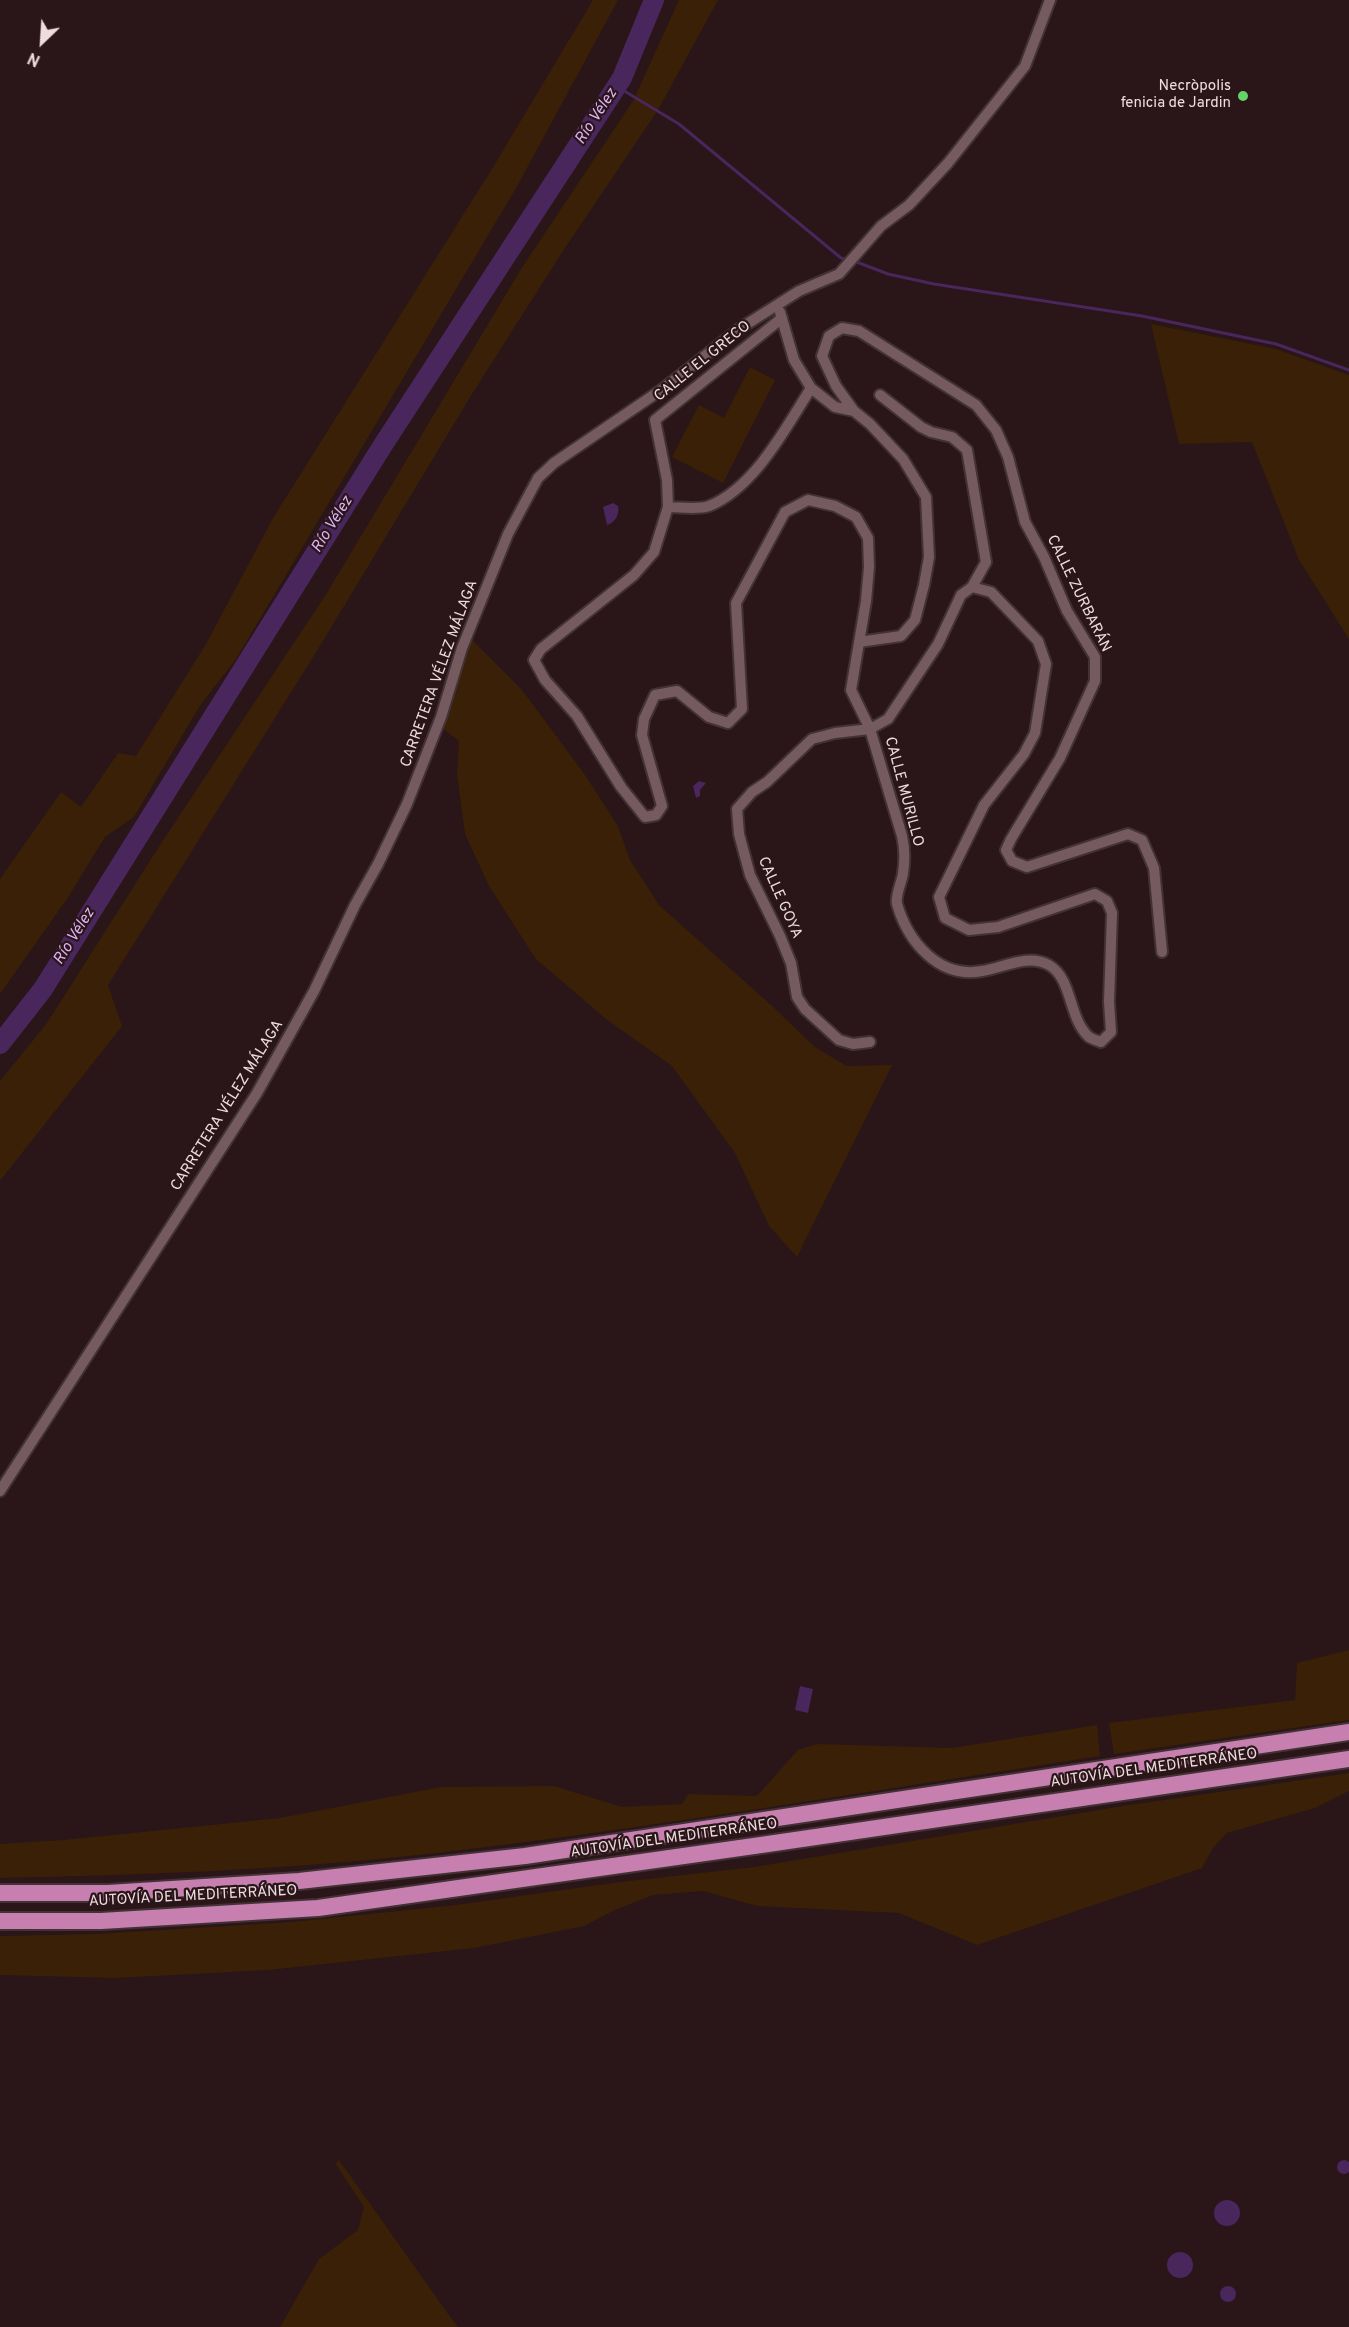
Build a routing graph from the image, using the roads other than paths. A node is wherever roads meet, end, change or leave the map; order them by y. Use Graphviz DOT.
graph roads {
  1 [pos="1050,0"];
  2 [pos="777,304"];
  3 [pos="782,318"];
  4 [pos="811,388"];
  5 [pos="880,395"];
  6 [pos="854,411"];
  7 [pos="668,507"];
  8 [pos="972,587"];
  9 [pos="859,642"];
  10 [pos="870,729"];
  11 [pos="1162,952"];
  12 [pos="870,1042"];
  13 [pos="0,1491"];
  14 [pos="1349,1732"];
  15 [pos="1349,1759"];
  16 [pos="0,1893"];
  17 [pos="0,1921"];
  1 -- 2 [label="street, CARRETERA VÉLEZ MÁLAGA"];
  2 -- 3 [label="street, CALLE ZURBARÁN"];
  2 -- 13 [label="street, CARRETERA VÉLEZ MÁLAGA"];
  3 -- 4 [label="street, CALLE ZURBARÁN"];
  3 -- 7 [label="street, CALLE EL GRECO"];
  4 -- 6 [label="street, CALLE ZURBARÁN"];
  4 -- 7 [label="street"];
  5 -- 8 [label="street, CALLE MURILLO"];
  6 -- 9 [label="street, CALLE ZURBARÁN"];
  6 -- 11 [label="street, CALLE ZURBARÁN"];
  7 -- 9 [label="street, CALLE EL GRECO"];
  8 -- 10 [label="street, CALLE MURILLO"];
  8 -- 10 [label="street, CALLE MURILLO"];
  9 -- 10 [label="street"];
  10 -- 12 [label="street, CALLE GOYA"];
  14 -- 16 [label="highway, AUTOVÍA DEL MEDITERRÁNEO"];
  15 -- 17 [label="highway, AUTOVÍA DEL MEDITERRÁNEO"];
}
